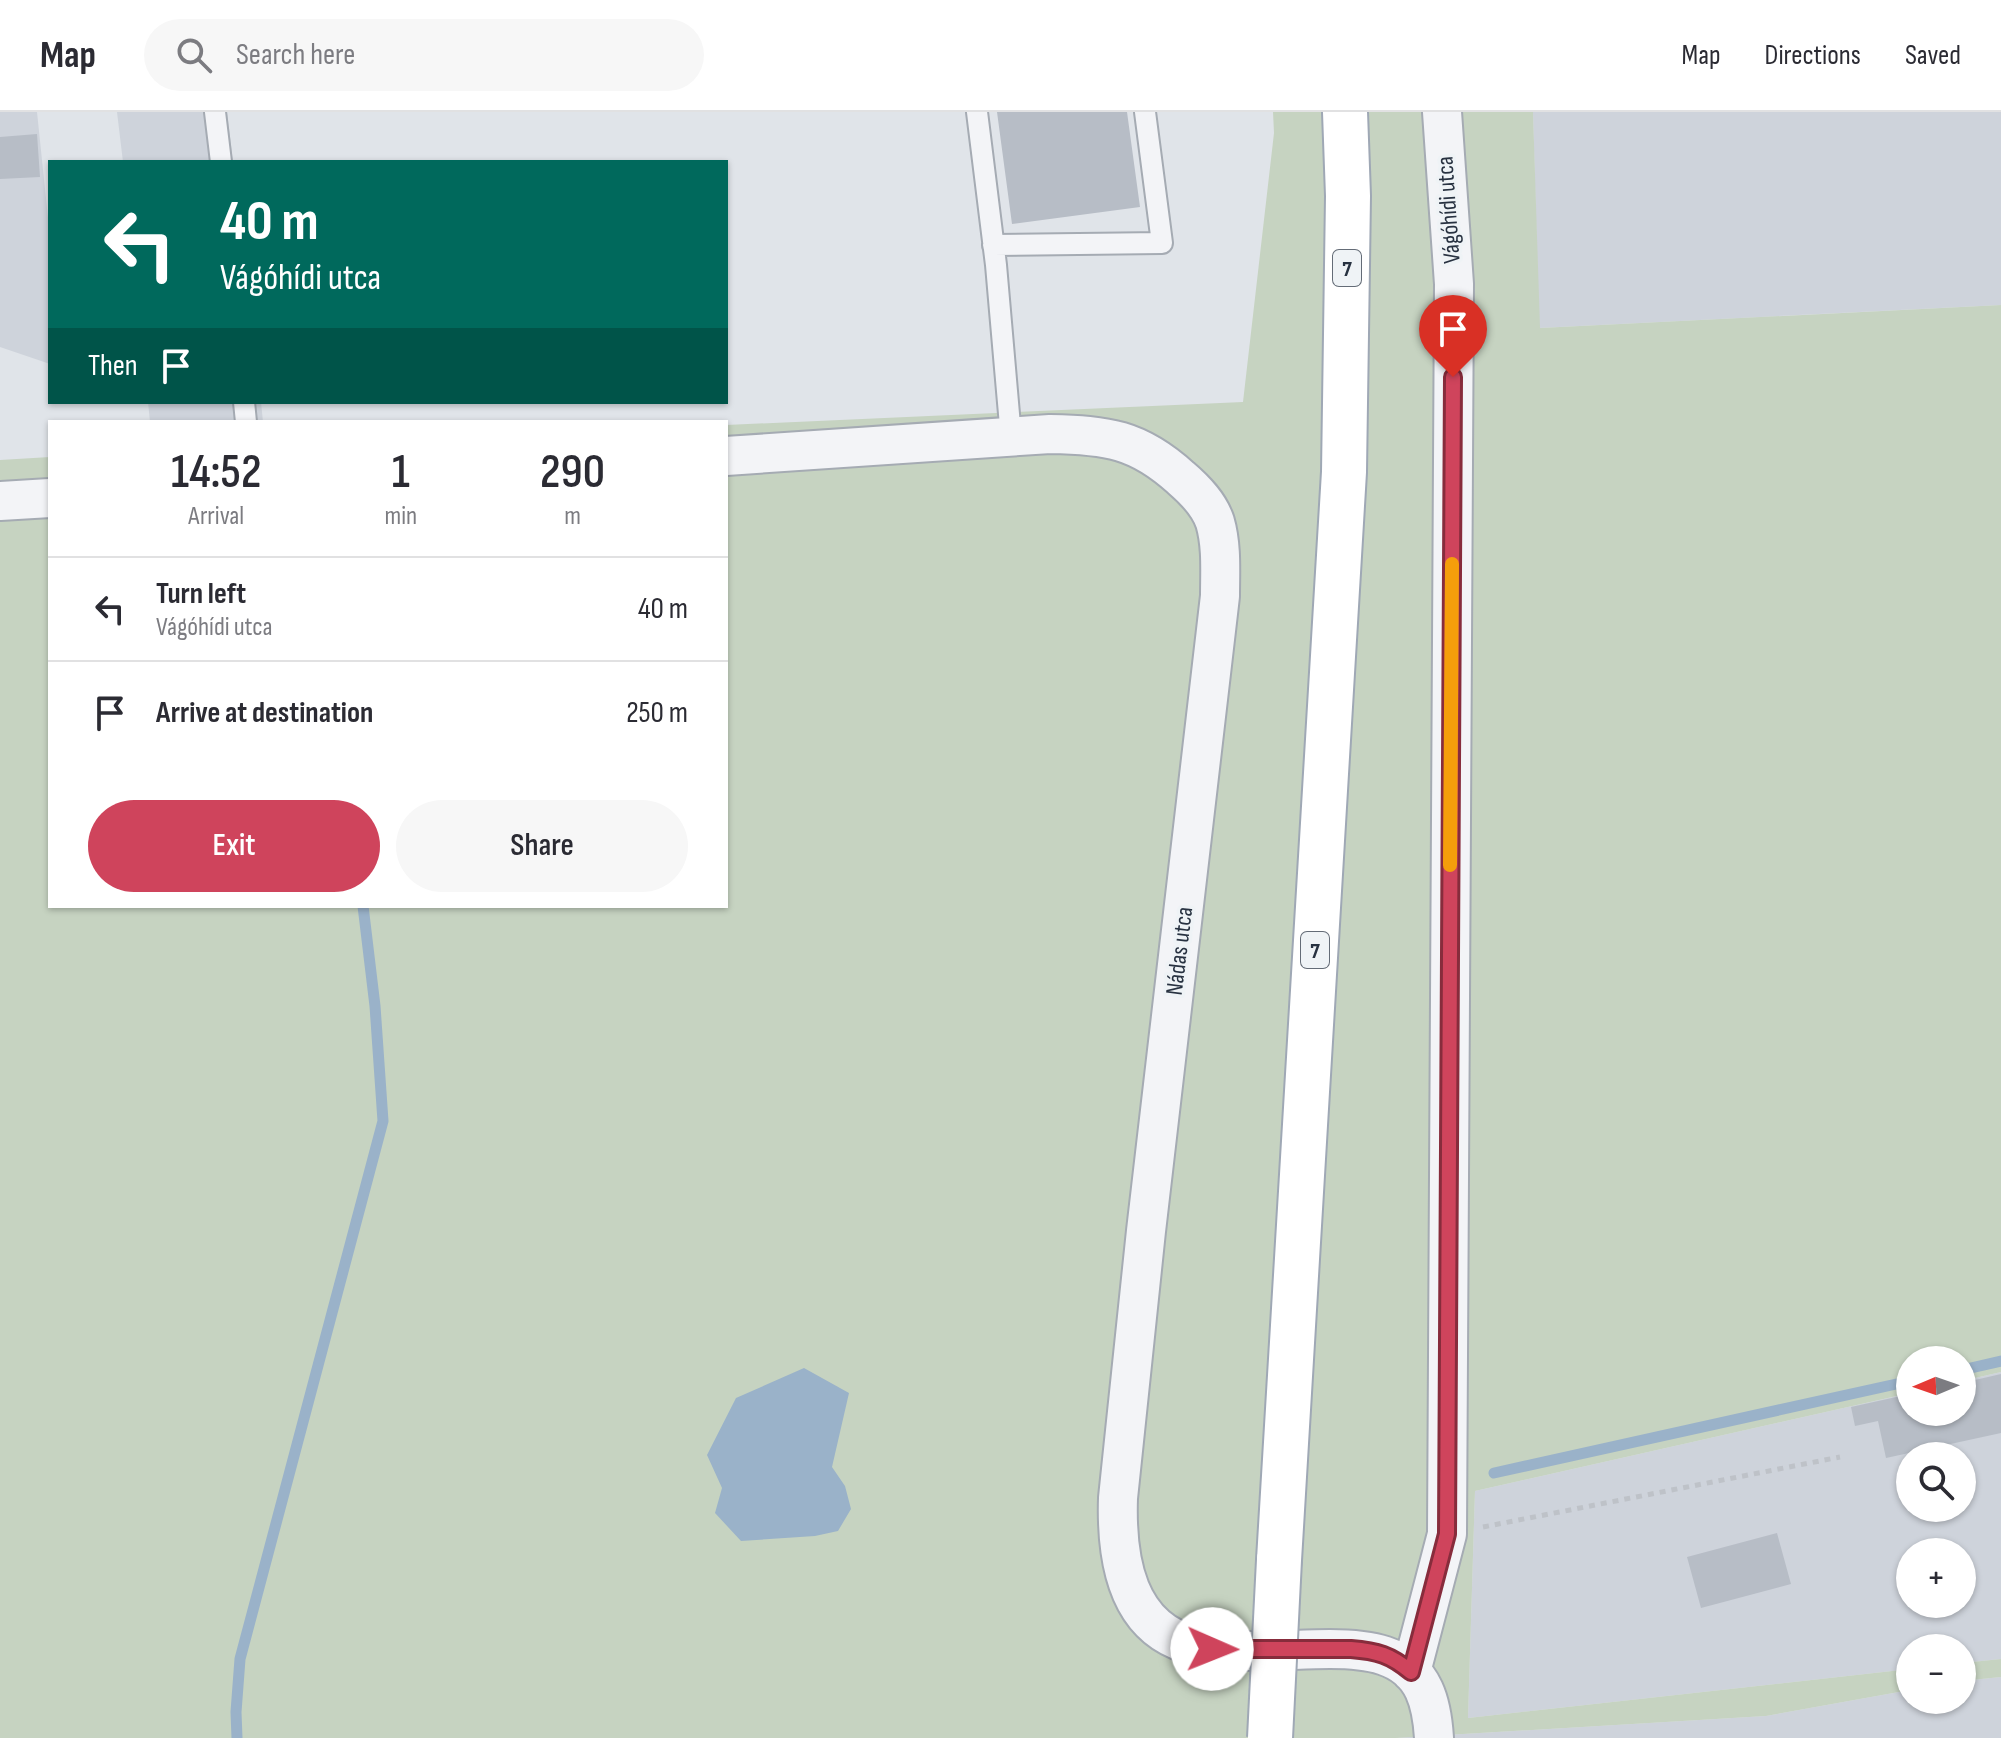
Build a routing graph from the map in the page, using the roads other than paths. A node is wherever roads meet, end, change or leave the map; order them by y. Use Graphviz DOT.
graph roads {
  1 [pos="215,112"];
  2 [pos="977,112"];
  3 [pos="1145,112"];
  4 [pos="1345,112"];
  5 [pos="1362,112"];
  6 [pos="1442,112"];
  7 [pos="221,160"];
  8 [pos="1348,196"];
  9 [pos="993,245"];
  10 [pos="1011,437"];
  11 [pos="728,456"];
  12 [pos="48,498"];
  13 [pos="0,501"];
  14 [pos="1411,1672"];
  15 [pos="1270,1738"];
  16 [pos="1434,1738"];
  1 -- 7 [label="lane"];
  2 -- 9 [label="lane"];
  3 -- 9 [label="lane"];
  4 -- 8 [label="main road, 7"];
  5 -- 8 [label="lane"];
  6 -- 14 [label="street, Vágóhídi utca"];
  8 -- 15 [label="main road, 7, bridge"];
  9 -- 10 [label="lane"];
  10 -- 11 [label="street, Nádas utca"];
  10 -- 14 [label="street, Nádas utca"];
  12 -- 13 [label="street"];
  14 -- 16 [label="street"];
}
